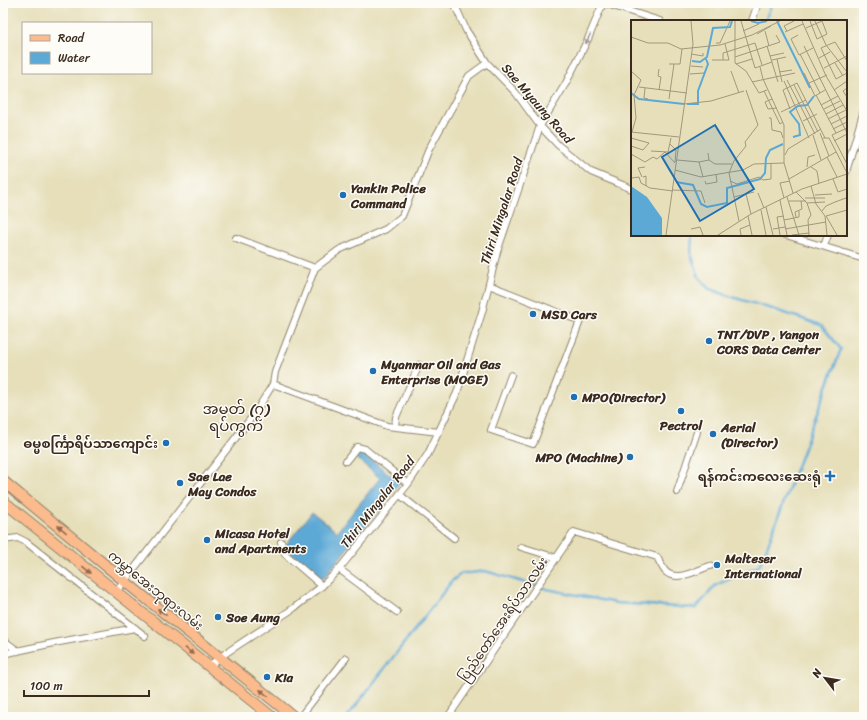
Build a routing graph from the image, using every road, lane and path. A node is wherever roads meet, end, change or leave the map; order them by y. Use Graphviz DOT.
graph roads {
  1 [pos="454,3"];
  2 [pos="603,3"];
  3 [pos="758,3"];
  4 [pos="610,5"];
  5 [pos="657,20"];
  6 [pos="752,20"];
  7 [pos="488,63"];
  8 [pos="864,110"];
  9 [pos="540,126"];
  10 [pos="847,169"];
  11 [pos="631,189"];
  12 [pos="789,236"];
  13 [pos="828,236"];
  14 [pos="236,238"];
  15 [pos="824,246"];
  16 [pos="864,260"];
  17 [pos="315,268"];
  18 [pos="489,285"];
  19 [pos="419,365"];
  20 [pos="510,375"];
  21 [pos="273,384"];
  22 [pos="395,427"];
  23 [pos="439,432"];
  24 [pos="697,432"];
  25 [pos="346,461"];
  26 [pos="3,481"];
  27 [pos="408,484"];
  28 [pos="677,492"];
  29 [pos="400,495"];
  30 [pos="3,501"];
  31 [pos="454,538"];
  32 [pos="3,540"];
  33 [pos="281,542"];
  34 [pos="521,548"];
  35 [pos="557,558"];
  36 [pos="710,566"];
  37 [pos="339,569"];
  38 [pos="124,581"];
  39 [pos="322,586"];
  40 [pos="116,592"];
  41 [pos="397,612"];
  42 [pos="135,628"];
  43 [pos="145,636"];
  44 [pos="3,640"];
  45 [pos="18,651"];
  46 [pos="3,654"];
  47 [pos="220,657"];
  48 [pos="346,658"];
  49 [pos="208,666"];
  50 [pos="272,717"];
  51 [pos="294,717"];
  52 [pos="300,717"];
  53 [pos="448,717"];
  1 -- 7 [label="street, Sae Myaung Road"];
  2 -- 9 [label="street, Thiri Mingalar Road, one-way"];
  3 -- 6 [label="street"];
  4 -- 5 [label="street"];
  7 -- 9 [label="street, Sae Myaung Road"];
  7 -- 17 [label="street"];
  8 -- 10 [label="street"];
  9 -- 11 [label="street, Sae Myaung Road"];
  9 -- 18 [label="street, Thiri Mingalar Road"];
  12 -- 15 [label="street"];
  13 -- 15 [label="street"];
  14 -- 17 [label="street"];
  15 -- 16 [label="street"];
  17 -- 21 [label="street"];
  18 -- 20 [label="street"];
  18 -- 23 [label="street, Thiri Mingalar Road"];
  19 -- 22 [label="street"];
  21 -- 22 [label="street"];
  21 -- 38 [label="street"];
  22 -- 23 [label="street"];
  23 -- 27 [label="street, Thiri Mingalar Road"];
  24 -- 28 [label="street"];
  25 -- 27 [label="street"];
  38 -- 26 [label="main road, ကမ္ဘာအေးဘုရားလမ်း, one-way"];
  27 -- 29 [label="street, Thiri Mingalar Road"];
  29 -- 31 [label="street"];
  29 -- 37 [label="street, Thiri Mingalar Road"];
  30 -- 40 [label="main road, ကမ္ဘာအေးဘုရားလမ်း, one-way"];
  32 -- 42 [label="street"];
  33 -- 39 [label="street"];
  34 -- 35 [label="street"];
  35 -- 36 [label="street, ပြည်တော်အေးရိပ်သာလမ်း"];
  35 -- 53 [label="street, ပြည်တော်အေးရိပ်သာလမ်း"];
  37 -- 39 [label="street, Thiri Mingalar Road"];
  37 -- 41 [label="street"];
  38 -- 40 [label="street"];
  47 -- 38 [label="main road, ကမ္ဘာအေးဘုရားလမ်း, one-way"];
  39 -- 47 [label="street, Thiri Mingalar Road"];
  40 -- 49 [label="main road, ကမ္ဘာအေးဘုရားလမ်း, one-way"];
  42 -- 43 [label="street"];
  42 -- 45 [label="street"];
  44 -- 45 [label="street"];
  45 -- 46 [label="street"];
  47 -- 49 [label="street, Thiri Mingalar Road"];
  51 -- 47 [label="main road, ကမ္ဘာအေးဘုရားလမ်း, one-way"];
  48 -- 52 [label="street"];
  49 -- 50 [label="main road, ကမ္ဘာအေးဘုရားလမ်း"];
}
